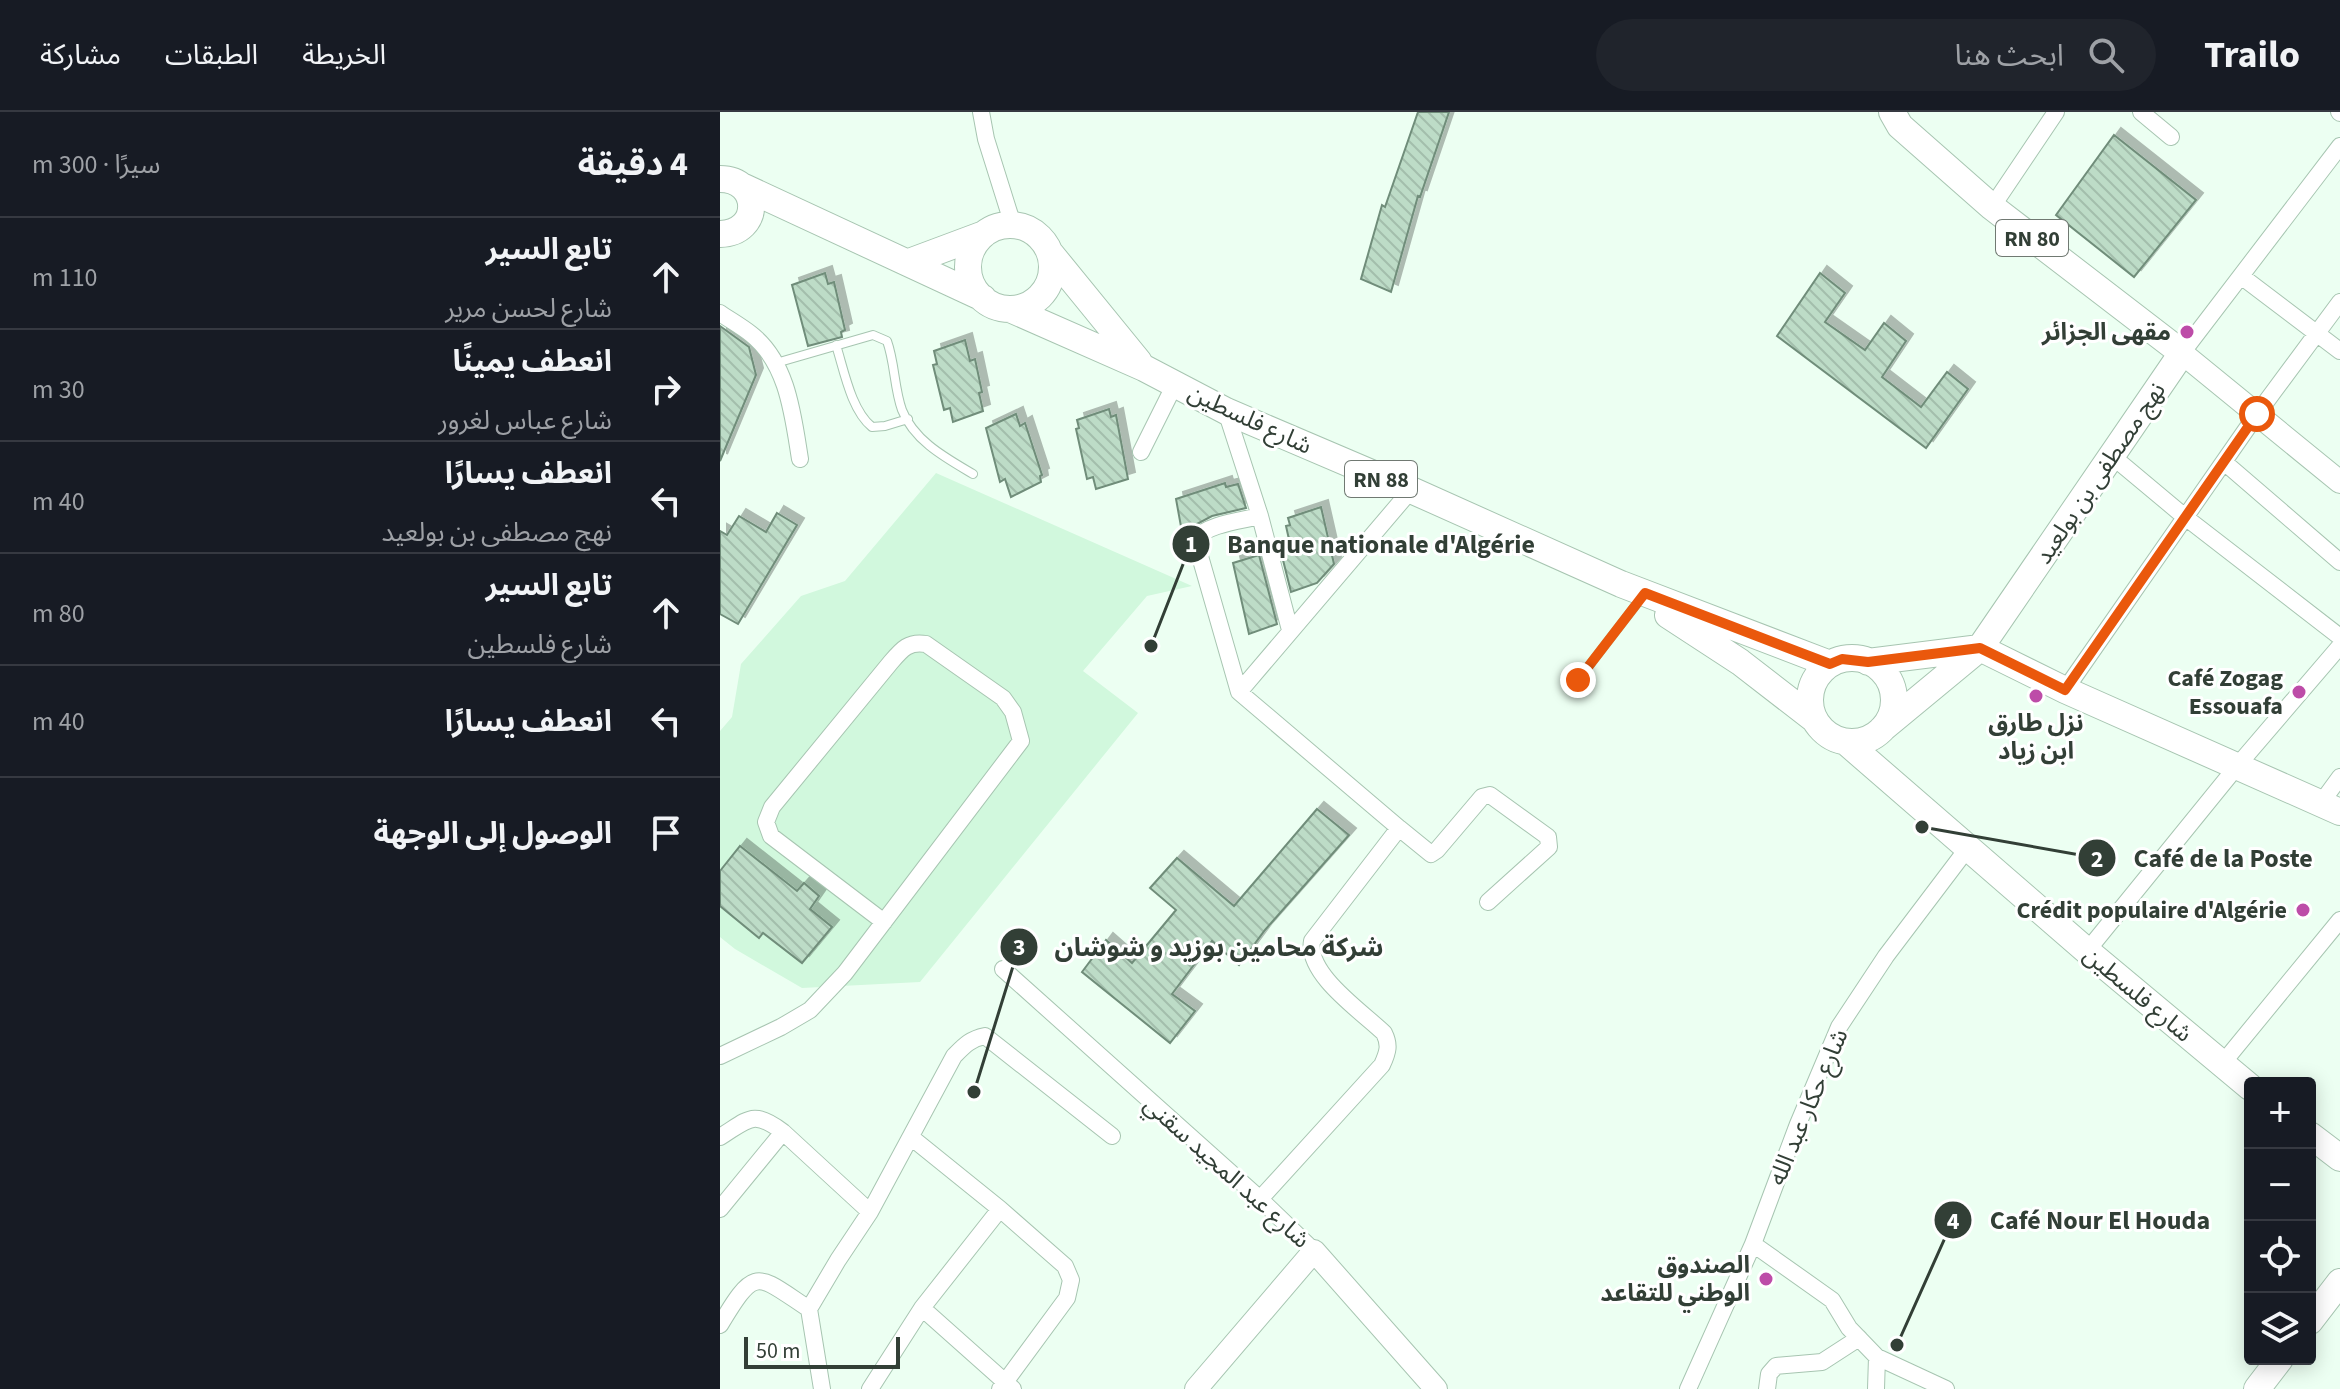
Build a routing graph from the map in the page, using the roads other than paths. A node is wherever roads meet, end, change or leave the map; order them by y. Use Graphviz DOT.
graph roads {
  1 [pos="1892,112"];
  2 [pos="2056,112"];
  3 [pos="2141,112"];
  4 [pos="980,116"];
  5 [pos="2171,137"];
  6 [pos="2340,146"];
  7 [pos="732,183"];
  8 [pos="1992,207"];
  9 [pos="750,214"];
  10 [pos="824,225"];
  11 [pos="1013,225"];
  12 [pos="984,234"];
  13 [pos="722,237"];
  14 [pos="1051,254"];
  15 [pos="909,262"];
  16 [pos="2241,276"];
  17 [pos="983,298"];
  18 [pos="2340,302"];
  19 [pos="1010,309"];
  20 [pos="720,313"];
  21 [pos="2319,333"];
  22 [pos="836,345"];
  23 [pos="2340,351"];
  24 [pos="2182,353"];
  25 [pos="776,363"];
  26 [pos="1144,368"];
  27 [pos="1175,384"];
  28 [pos="1226,411"];
  29 [pos="2257,414"];
  30 [pos="908,419"];
  31 [pos="1141,452"];
  32 [pos="2112,456"];
  33 [pos="800,459"];
  34 [pos="2224,462"];
  35 [pos="973,474"];
  36 [pos="2340,482"];
  37 [pos="1411,490"];
  38 [pos="1260,516"];
  39 [pos="2185,517"];
  40 [pos="2340,562"];
  41 [pos="1636,592"];
  42 [pos="1290,630"];
  43 [pos="2340,637"];
  44 [pos="2340,646"];
  45 [pos="1980,648"];
  46 [pos="1868,662"];
  47 [pos="1830,664"];
  48 [pos="1578,680"];
  49 [pos="2065,690"];
  50 [pos="1239,692"];
  51 [pos="1815,720"];
  52 [pos="1882,729"];
  53 [pos="1846,742"];
  54 [pos="2238,765"];
  55 [pos="2340,777"];
  56 [pos="2330,808"];
  57 [pos="1399,828"];
  58 [pos="1967,849"];
  59 [pos="1488,902"];
  60 [pos="2340,920"];
  61 [pos="884,922"];
  62 [pos="2087,951"];
  63 [pos="1003,969"];
  64 [pos="720,1056"];
  65 [pos="2222,1064"];
  66 [pos="2244,1082"];
  67 [pos="783,1132"];
  68 [pos="1112,1136"];
  69 [pos="720,1137"];
  70 [pos="912,1138"];
  71 [pos="2316,1140"];
  72 [pos="2340,1158"];
  73 [pos="1260,1199"];
  74 [pos="720,1209"];
  75 [pos="1000,1209"];
  76 [pos="870,1212"];
  77 [pos="1753,1244"];
  78 [pos="1314,1251"];
  79 [pos="2340,1282"];
  80 [pos="922,1308"];
  81 [pos="809,1309"];
  82 [pos="2316,1313"];
  83 [pos="720,1325"];
  84 [pos="1859,1338"];
  85 [pos="1877,1357"];
  86 [pos="2275,1365"];
  87 [pos="1006,1386"];
  88 [pos="822,1389"];
  89 [pos="870,1389"];
  90 [pos="1196,1389"];
  91 [pos="1436,1389"];
  92 [pos="1688,1389"];
  93 [pos="1767,1389"];
  94 [pos="1876,1389"];
  95 [pos="1946,1389"];
  96 [pos="2257,1389"];
  1 -- 8 [label="main road, RN 80"];
  2 -- 8 [label="street"];
  3 -- 5 [label="street"];
  4 -- 11 [label="street"];
  6 -- 16 [label="street, نهج مصطفى بن بولعيد"];
  7 -- 9 [label="main road"];
  7 -- 10 [label="main road"];
  8 -- 24 [label="main road, RN 80"];
  9 -- 10 [label="main road"];
  9 -- 13 [label="main road"];
  10 -- 15 [label="main road"];
  11 -- 12 [label="main road"];
  11 -- 14 [label="main road"];
  12 -- 15 [label="main road"];
  12 -- 17 [label="main road"];
  14 -- 19 [label="main road"];
  14 -- 26 [label="main road, RN 88"];
  15 -- 17 [label="main road"];
  16 -- 21 [label="street"];
  16 -- 24 [label="street, نهج مصطفى بن بولعيد"];
  17 -- 19 [label="main road"];
  18 -- 21 [label="street"];
  19 -- 26 [label="main road, RN 88"];
  20 -- 25 [label="street"];
  21 -- 23 [label="street"];
  21 -- 29 [label="street"];
  22 -- 25 [label="lane"];
  22 -- 30 [label="lane"];
  22 -- 30 [label="lane"];
  24 -- 29 [label="main road"];
  24 -- 32 [label="main road, نهج مصطفى بن بولعيد"];
  25 -- 33 [label="street"];
  26 -- 27 [label="main road, شارع فلسطين / RN 88"];
  27 -- 28 [label="main road, شارع فلسطين / RN 88"];
  27 -- 31 [label="street"];
  28 -- 37 [label="main road, شارع فلسطين / RN 88"];
  28 -- 38 [label="street"];
  29 -- 34 [label="street"];
  29 -- 36 [label="main road"];
  30 -- 35 [label="lane"];
  32 -- 39 [label="street"];
  32 -- 45 [label="main road, نهج مصطفى بن بولعيد"];
  34 -- 39 [label="street"];
  34 -- 40 [label="street"];
  37 -- 41 [label="main road, شارع فلسطين / RN 88"];
  37 -- 42 [label="street"];
  38 -- 42 [label="street"];
  38 -- 50 [label="street"];
  39 -- 43 [label="street"];
  39 -- 49 [label="street"];
  41 -- 47 [label="main road, شارع فلسطين / RN 88"];
  41 -- 48 [label="lane"];
  41 -- 51 [label="main road, شارع فلسطين / RN 88"];
  42 -- 50 [label="street"];
  44 -- 54 [label="street"];
  45 -- 46 [label="main road"];
  45 -- 49 [label="main road"];
  45 -- 52 [label="main road, نهج مصطفى بن بولعيد"];
  46 -- 47 [label="main road"];
  46 -- 52 [label="main road"];
  47 -- 51 [label="main road"];
  49 -- 54 [label="main road"];
  50 -- 57 [label="street"];
  51 -- 53 [label="main road"];
  52 -- 53 [label="main road"];
  53 -- 58 [label="main road, شارع فلسطين"];
  54 -- 56 [label="main road"];
  54 -- 62 [label="street"];
  55 -- 56 [label="street"];
  57 -- 59 [label="street"];
  57 -- 73 [label="street"];
  58 -- 62 [label="main road, شارع فلسطين"];
  58 -- 77 [label="street, شارع حكار عبد الله"];
  60 -- 65 [label="street"];
  61 -- 61 [label="street"];
  61 -- 64 [label="street"];
  62 -- 65 [label="main road, شارع فلسطين"];
  63 -- 73 [label="street, شارع عبد المجيد سقني"];
  65 -- 66 [label="main road, شارع فلسطين"];
  67 -- 69 [label="street"];
  67 -- 74 [label="street"];
  67 -- 76 [label="street"];
  68 -- 70 [label="street"];
  70 -- 75 [label="street"];
  70 -- 76 [label="street"];
  71 -- 72 [label="main road"];
  73 -- 78 [label="street, شارع عبد المجيد سقني"];
  75 -- 80 [label="street"];
  75 -- 87 [label="street"];
  76 -- 81 [label="street"];
  77 -- 84 [label="street"];
  77 -- 92 [label="street, شارع حكار عبد الله"];
  78 -- 90 [label="main road"];
  78 -- 91 [label="main road, شارع عبد المجيد سقني"];
  79 -- 82 [label="main road"];
  80 -- 87 [label="street"];
  80 -- 89 [label="street"];
  81 -- 83 [label="street"];
  81 -- 88 [label="street"];
  84 -- 85 [label="street"];
  84 -- 93 [label="street"];
  85 -- 94 [label="street"];
  85 -- 95 [label="street"];
  86 -- 96 [label="main road"];
}
